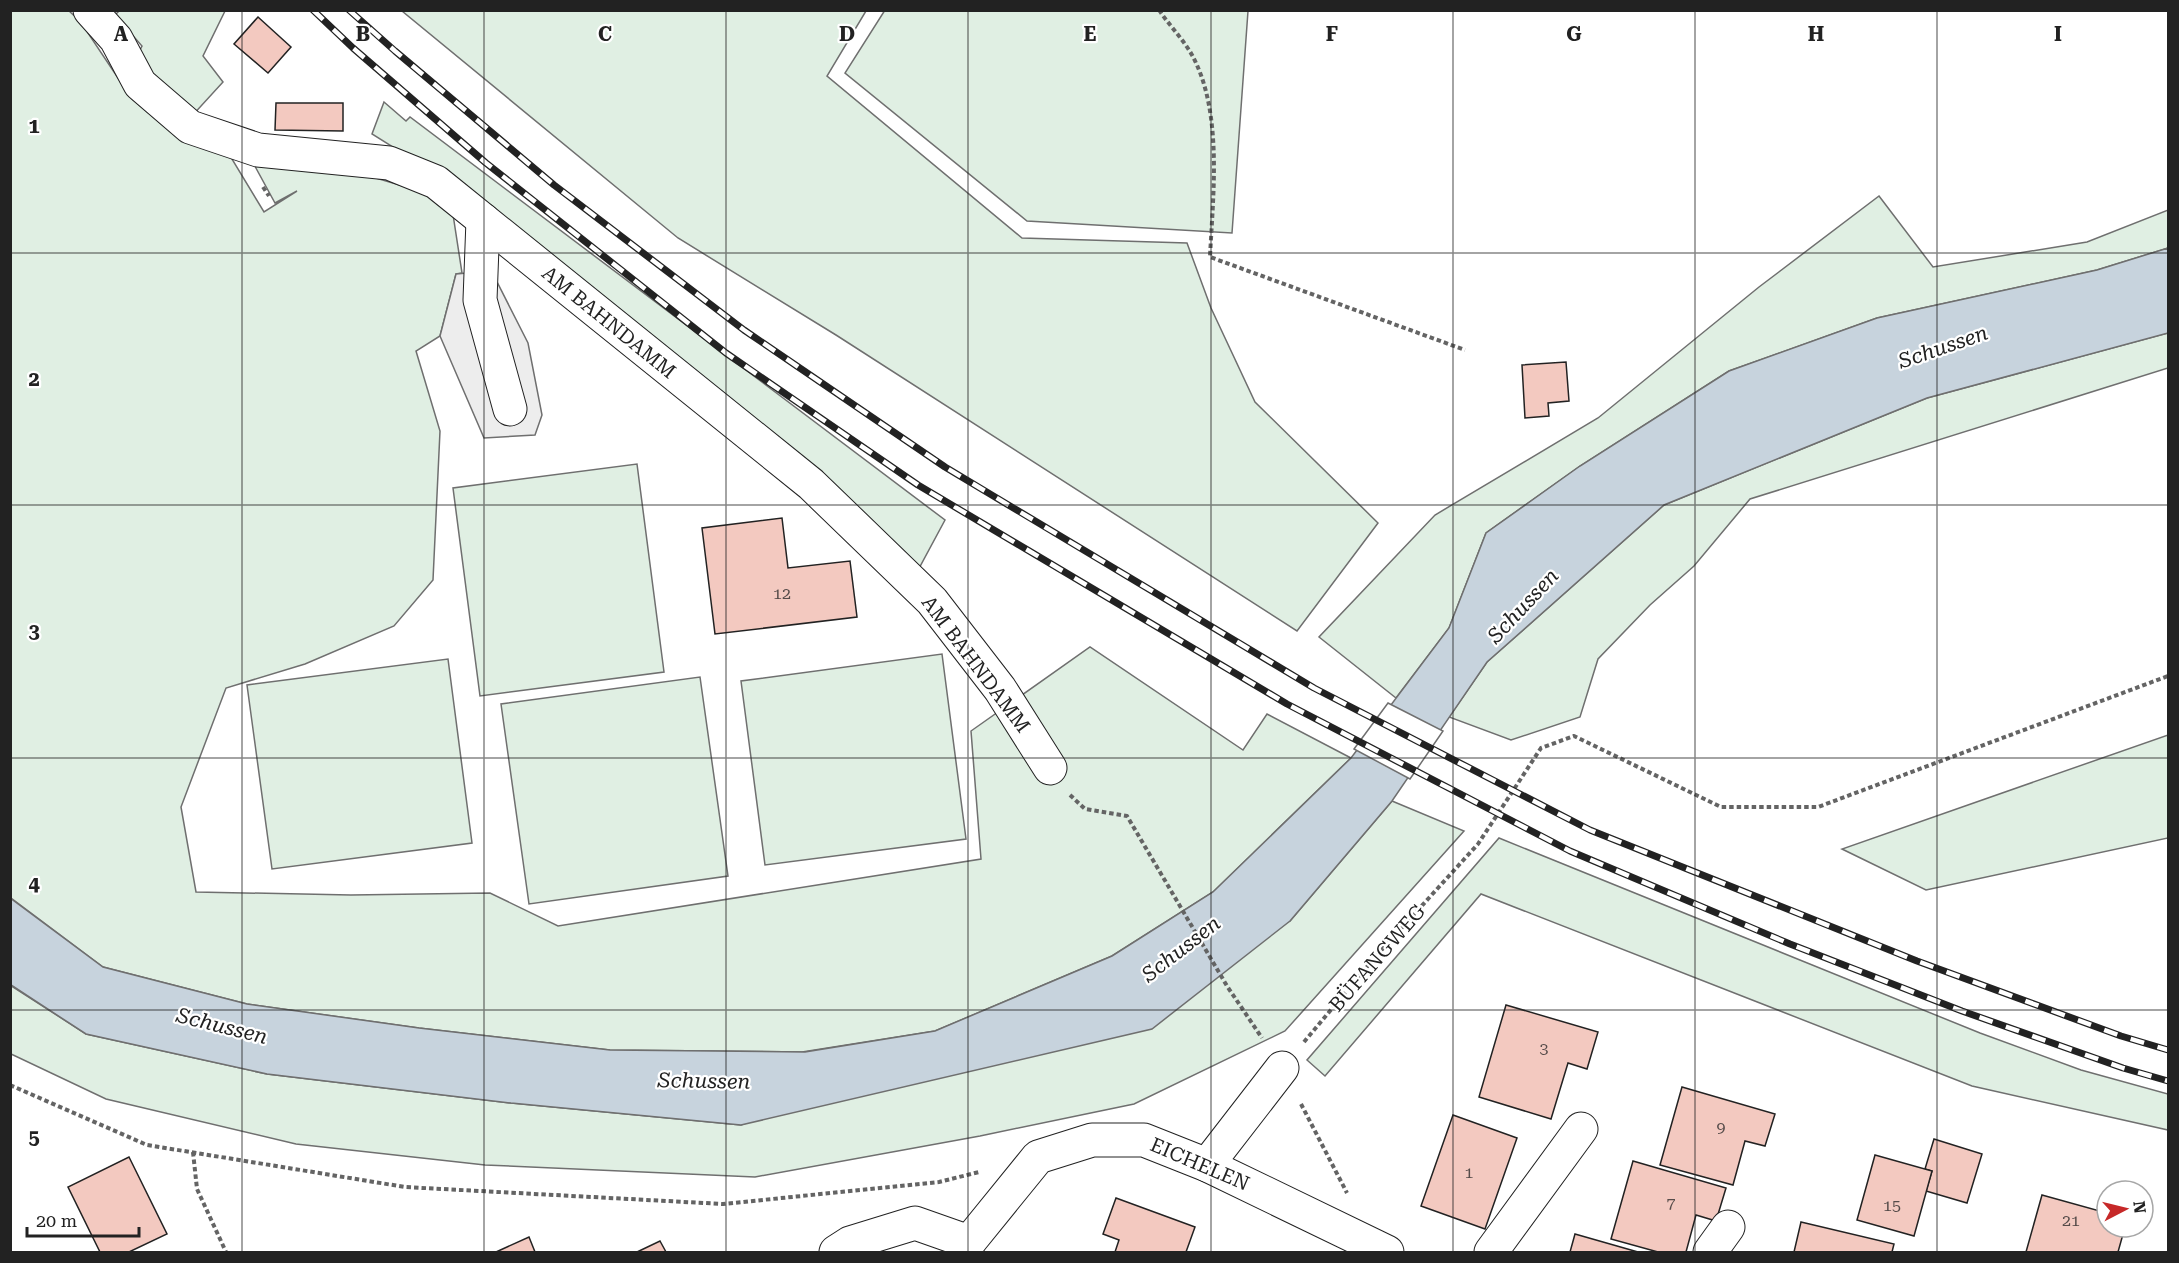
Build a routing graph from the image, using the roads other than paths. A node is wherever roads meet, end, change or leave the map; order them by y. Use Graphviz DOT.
graph roads {
  1 [pos="90,10"];
  2 [pos="483,220"];
  3 [pos="510,409"];
  4 [pos="1050,768"];
  5 [pos="1282,1068"];
  6 [pos="1581,1130"];
  7 [pos="1207,1165"];
  8 [pos="970,1247"];
  9 [pos="836,1252"];
  10 [pos="1387,1252"];
  11 [pos="1491,1252"];
  1 -- 2 [label="street, AM BAHNDAMM"];
  2 -- 3 [label="street"];
  2 -- 4 [label="street, AM BAHNDAMM"];
  5 -- 7 [label="street"];
  6 -- 11 [label="street"];
  7 -- 8 [label="street, EICHELEN"];
  7 -- 10 [label="street, EICHELEN"];
  8 -- 9 [label="street"];
}
